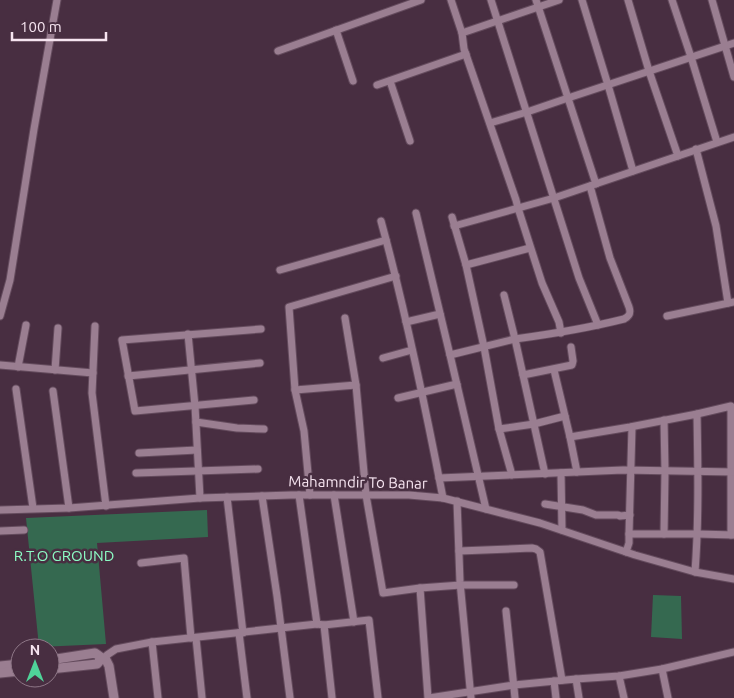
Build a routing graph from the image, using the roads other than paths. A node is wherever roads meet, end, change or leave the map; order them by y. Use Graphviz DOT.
graph roads {
  1 [pos="57,0"];
  2 [pos="421,0"];
  3 [pos="451,0"];
  4 [pos="491,0"];
  5 [pos="559,0"];
  6 [pos="582,0"];
  7 [pos="628,0"];
  8 [pos="672,0"];
  9 [pos="712,0"];
  10 [pos="537,4"];
  11 [pos="498,21"];
  12 [pos="336,30"];
  13 [pos="462,34"];
  14 [pos="734,43"];
  15 [pos="725,46"];
  16 [pos="278,51"];
  17 [pos="466,54"];
  18 [pos="691,57"];
  19 [pos="649,71"];
  20 [pos="734,77"];
  21 [pos="354,81"];
  22 [pos="390,81"];
  23 [pos="608,84"];
  24 [pos="378,85"];
  25 [pos="568,98"];
  26 [pos="527,112"];
  27 [pos="490,123"];
  28 [pos="734,136"];
  29 [pos="410,141"];
  30 [pos="717,142"];
  31 [pos="696,149"];
  32 [pos="678,156"];
  33 [pos="633,171"];
  34 [pos="593,185"];
  35 [pos="554,198"];
  36 [pos="518,208"];
  37 [pos="416,213"];
  38 [pos="452,217"];
  39 [pos="381,221"];
  40 [pos="454,226"];
  41 [pos="386,240"];
  42 [pos="530,248"];
  43 [pos="466,265"];
  44 [pos="280,270"];
  45 [pos="396,276"];
  46 [pos="504,295"];
  47 [pos="731,302"];
  48 [pos="440,314"];
  49 [pos="0,316"];
  50 [pos="667,316"];
  51 [pos="345,318"];
  52 [pos="406,322"];
  53 [pos="598,325"];
  54 [pos="26,326"];
  55 [pos="95,326"];
  56 [pos="58,328"];
  57 [pos="261,329"];
  58 [pos="561,332"];
  59 [pos="188,334"];
  60 [pos="514,339"];
  61 [pos="484,347"];
  62 [pos="570,347"];
  63 [pos="412,350"];
  64 [pos="450,355"];
  65 [pos="383,358"];
  66 [pos="260,363"];
  67 [pos="0,365"];
  68 [pos="18,367"];
  69 [pos="55,370"];
  70 [pos="192,370"];
  71 [pos="554,370"];
  72 [pos="93,373"];
  73 [pos="523,375"];
  74 [pos="128,376"];
  75 [pos="456,384"];
  76 [pos="356,385"];
  77 [pos="16,389"];
  78 [pos="295,390"];
  79 [pos="53,391"];
  80 [pos="421,393"];
  81 [pos="398,398"];
  82 [pos="254,400"];
  83 [pos="195,406"];
  84 [pos="697,414"];
  85 [pos="565,416"];
  86 [pos="664,420"];
  87 [pos="196,422"];
  88 [pos="534,424"];
  89 [pos="632,427"];
  90 [pos="264,429"];
  91 [pos="499,429"];
  92 [pos="570,437"];
  93 [pos="197,450"];
  94 [pos="139,453"];
  95 [pos="258,469"];
  96 [pos="631,470"];
  97 [pos="198,471"];
  98 [pos="665,471"];
  99 [pos="577,472"];
  100 [pos="698,472"];
  101 [pos="732,472"];
  102 [pos="136,473"];
  103 [pos="561,473"];
  104 [pos="545,474"];
  105 [pos="512,475"];
  106 [pos="478,477"];
  107 [pos="439,478"];
  108 [pos="299,494"];
  109 [pos="310,494"];
  110 [pos="334,494"];
  111 [pos="366,494"];
  112 [pos="262,496"];
  113 [pos="227,497"];
  114 [pos="200,498"];
  115 [pos="443,498"];
  116 [pos="457,501"];
  117 [pos="545,504"];
  118 [pos="106,506"];
  119 [pos="562,507"];
  120 [pos="33,508"];
  121 [pos="69,508"];
  122 [pos="486,509"];
  123 [pos="0,510"];
  124 [pos="630,515"];
  125 [pos="24,530"];
  126 [pos="562,530"];
  127 [pos="0,531"];
  128 [pos="629,534"];
  129 [pos="664,534"];
  130 [pos="698,534"];
  131 [pos="732,535"];
  132 [pos="459,551"];
  133 [pos="626,552"];
  134 [pos="142,564"];
  135 [pos="695,572"];
  136 [pos="734,579"];
  137 [pos="461,585"];
  138 [pos="514,585"];
  139 [pos="420,588"];
  140 [pos="506,611"];
  141 [pos="354,622"];
  142 [pos="321,625"];
  143 [pos="281,629"];
  144 [pos="241,633"];
  145 [pos="194,638"];
  146 [pos="152,642"];
  147 [pos="734,652"];
  148 [pos="60,658"];
  149 [pos="104,658"];
  150 [pos="60,667"];
  151 [pos="662,669"];
  152 [pos="619,676"];
  153 [pos="576,679"];
  154 [pos="558,680"];
  155 [pos="514,685"];
  156 [pos="471,695"];
  157 [pos="114,698"];
  158 [pos="158,698"];
  159 [pos="202,698"];
  160 [pos="247,698"];
  161 [pos="290,698"];
  162 [pos="332,698"];
  163 [pos="378,698"];
  164 [pos="428,698"];
  165 [pos="515,698"];
  166 [pos="556,698"];
  167 [pos="579,698"];
  168 [pos="624,698"];
  169 [pos="668,698"];
  1 -- 49 [label="street"];
  2 -- 12 [label="street"];
  3 -- 13 [label="street"];
  4 -- 11 [label="street"];
  5 -- 10 [label="street"];
  6 -- 23 [label="street"];
  7 -- 19 [label="street"];
  8 -- 18 [label="street"];
  9 -- 15 [label="street"];
  10 -- 11 [label="street"];
  10 -- 25 [label="street"];
  11 -- 13 [label="street"];
  11 -- 26 [label="street"];
  12 -- 16 [label="street"];
  12 -- 21 [label="street"];
  13 -- 17 [label="street"];
  14 -- 15 [label="street"];
  15 -- 18 [label="street"];
  15 -- 20 [label="street"];
  17 -- 22 [label="street"];
  17 -- 27 [label="street"];
  18 -- 19 [label="street"];
  18 -- 30 [label="street"];
  19 -- 23 [label="street"];
  19 -- 32 [label="street"];
  22 -- 24 [label="street"];
  22 -- 29 [label="street"];
  23 -- 25 [label="street"];
  23 -- 33 [label="street"];
  25 -- 26 [label="street"];
  25 -- 34 [label="street"];
  26 -- 27 [label="street"];
  26 -- 35 [label="street"];
  27 -- 36 [label="street"];
  28 -- 30 [label="street"];
  30 -- 31 [label="street"];
  31 -- 32 [label="street"];
  31 -- 47 [label="street"];
  32 -- 33 [label="street"];
  33 -- 34 [label="street"];
  34 -- 35 [label="street"];
  34 -- 53 [label="street"];
  35 -- 36 [label="street"];
  35 -- 53 [label="street"];
  36 -- 40 [label="street"];
  36 -- 42 [label="street"];
  37 -- 48 [label="street"];
  38 -- 40 [label="street"];
  39 -- 41 [label="street"];
  40 -- 43 [label="street"];
  41 -- 44 [label="street"];
  41 -- 45 [label="street"];
  42 -- 43 [label="street"];
  42 -- 58 [label="street"];
  43 -- 61 [label="street"];
  45 -- 52 [label="street"];
  45 -- 78 [label="street"];
  46 -- 60 [label="street"];
  47 -- 50 [label="street"];
  48 -- 52 [label="street"];
  48 -- 64 [label="street"];
  51 -- 76 [label="street"];
  52 -- 63 [label="street"];
  53 -- 58 [label="street"];
  54 -- 68 [label="street"];
  55 -- 72 [label="street"];
  56 -- 69 [label="street"];
  57 -- 59 [label="street"];
  58 -- 60 [label="street"];
  59 -- 70 [label="street"];
  59 -- 74 [label="street"];
  60 -- 61 [label="street"];
  60 -- 73 [label="street"];
  61 -- 64 [label="street"];
  61 -- 91 [label="street"];
  62 -- 71 [label="street"];
  63 -- 65 [label="street"];
  63 -- 80 [label="street"];
  64 -- 75 [label="street"];
  66 -- 70 [label="street"];
  67 -- 68 [label="street"];
  68 -- 69 [label="street"];
  69 -- 72 [label="street"];
  70 -- 74 [label="street"];
  70 -- 83 [label="street"];
  71 -- 73 [label="street"];
  71 -- 85 [label="street"];
  72 -- 118 [label="street"];
  73 -- 88 [label="street"];
  74 -- 83 [label="street"];
  75 -- 80 [label="street"];
  75 -- 106 [label="street"];
  76 -- 78 [label="street"];
  76 -- 111 [label="street"];
  77 -- 120 [label="street"];
  78 -- 109 [label="street"];
  79 -- 121 [label="street"];
  80 -- 81 [label="street"];
  80 -- 107 [label="street"];
  82 -- 83 [label="street"];
  83 -- 87 [label="street"];
  84 -- 86 [label="street"];
  84 -- 100 [label="street"];
  84 -- 101 [label="street"];
  85 -- 88 [label="street"];
  85 -- 92 [label="street"];
  86 -- 89 [label="street"];
  86 -- 98 [label="street"];
  87 -- 90 [label="street"];
  87 -- 93 [label="street"];
  88 -- 91 [label="street"];
  88 -- 104 [label="street"];
  89 -- 92 [label="street"];
  89 -- 96 [label="street"];
  91 -- 105 [label="street"];
  92 -- 99 [label="street"];
  93 -- 94 [label="street"];
  93 -- 97 [label="street"];
  95 -- 97 [label="street"];
  96 -- 98 [label="street"];
  96 -- 99 [label="street"];
  96 -- 124 [label="street"];
  97 -- 102 [label="street"];
  97 -- 114 [label="street"];
  98 -- 100 [label="street"];
  98 -- 129 [label="street"];
  99 -- 103 [label="street"];
  100 -- 101 [label="street"];
  100 -- 130 [label="street"];
  101 -- 131 [label="street"];
  103 -- 104 [label="street"];
  103 -- 119 [label="street"];
  104 -- 105 [label="street"];
  105 -- 106 [label="street"];
  106 -- 107 [label="street"];
  106 -- 122 [label="street"];
  107 -- 115 [label="street"];
  108 -- 109 [label="street, Mahamndir To Banar"];
  108 -- 112 [label="street, Mahamndir To Banar"];
  108 -- 142 [label="street"];
  109 -- 110 [label="street, Mahamndir To Banar"];
  110 -- 111 [label="street, Mahamndir To Banar"];
  110 -- 141 [label="street"];
  111 -- 115 [label="street, Mahamndir To Banar"];
  111 -- 139 [label="street"];
  112 -- 113 [label="street, Mahamndir To Banar"];
  112 -- 143 [label="street"];
  113 -- 114 [label="street, Mahamndir To Banar"];
  113 -- 144 [label="street"];
  114 -- 118 [label="street, Mahamndir To Banar"];
  115 -- 116 [label="street, Mahamndir To Banar"];
  116 -- 122 [label="street, Mahamndir To Banar"];
  116 -- 132 [label="street"];
  117 -- 119 [label="street"];
  118 -- 121 [label="street, Mahamndir To Banar"];
  119 -- 124 [label="street"];
  119 -- 126 [label="street"];
  120 -- 121 [label="street, Mahamndir To Banar"];
  120 -- 123 [label="street, Mahamndir To Banar"];
  122 -- 126 [label="street, Mahamndir To Banar"];
  124 -- 128 [label="street"];
  125 -- 127 [label="street"];
  126 -- 133 [label="street, Mahamndir To Banar"];
  128 -- 129 [label="street"];
  128 -- 133 [label="street"];
  129 -- 130 [label="street"];
  130 -- 131 [label="street"];
  130 -- 135 [label="street"];
  132 -- 137 [label="street"];
  132 -- 154 [label="street"];
  133 -- 135 [label="street, Mahamndir To Banar"];
  134 -- 145 [label="street"];
  135 -- 136 [label="street, Mahamndir To Banar"];
  137 -- 138 [label="street"];
  137 -- 139 [label="street"];
  137 -- 156 [label="street"];
  139 -- 164 [label="street"];
  140 -- 155 [label="street"];
  141 -- 142 [label="street"];
  141 -- 163 [label="street"];
  142 -- 143 [label="street"];
  142 -- 162 [label="street"];
  143 -- 144 [label="street"];
  143 -- 161 [label="street"];
  144 -- 145 [label="street"];
  144 -- 160 [label="street"];
  145 -- 146 [label="street"];
  145 -- 159 [label="street"];
  146 -- 149 [label="street"];
  146 -- 158 [label="street"];
  147 -- 151 [label="street"];
  148 -- 149 [label="street"];
  149 -- 150 [label="street"];
  149 -- 157 [label="street"];
  151 -- 152 [label="street"];
  151 -- 169 [label="street"];
  152 -- 153 [label="street"];
  152 -- 168 [label="street"];
  153 -- 154 [label="street"];
  153 -- 167 [label="street"];
  154 -- 155 [label="street"];
  154 -- 166 [label="street"];
  155 -- 156 [label="street"];
  155 -- 165 [label="street"];
  156 -- 164 [label="street"];
}
